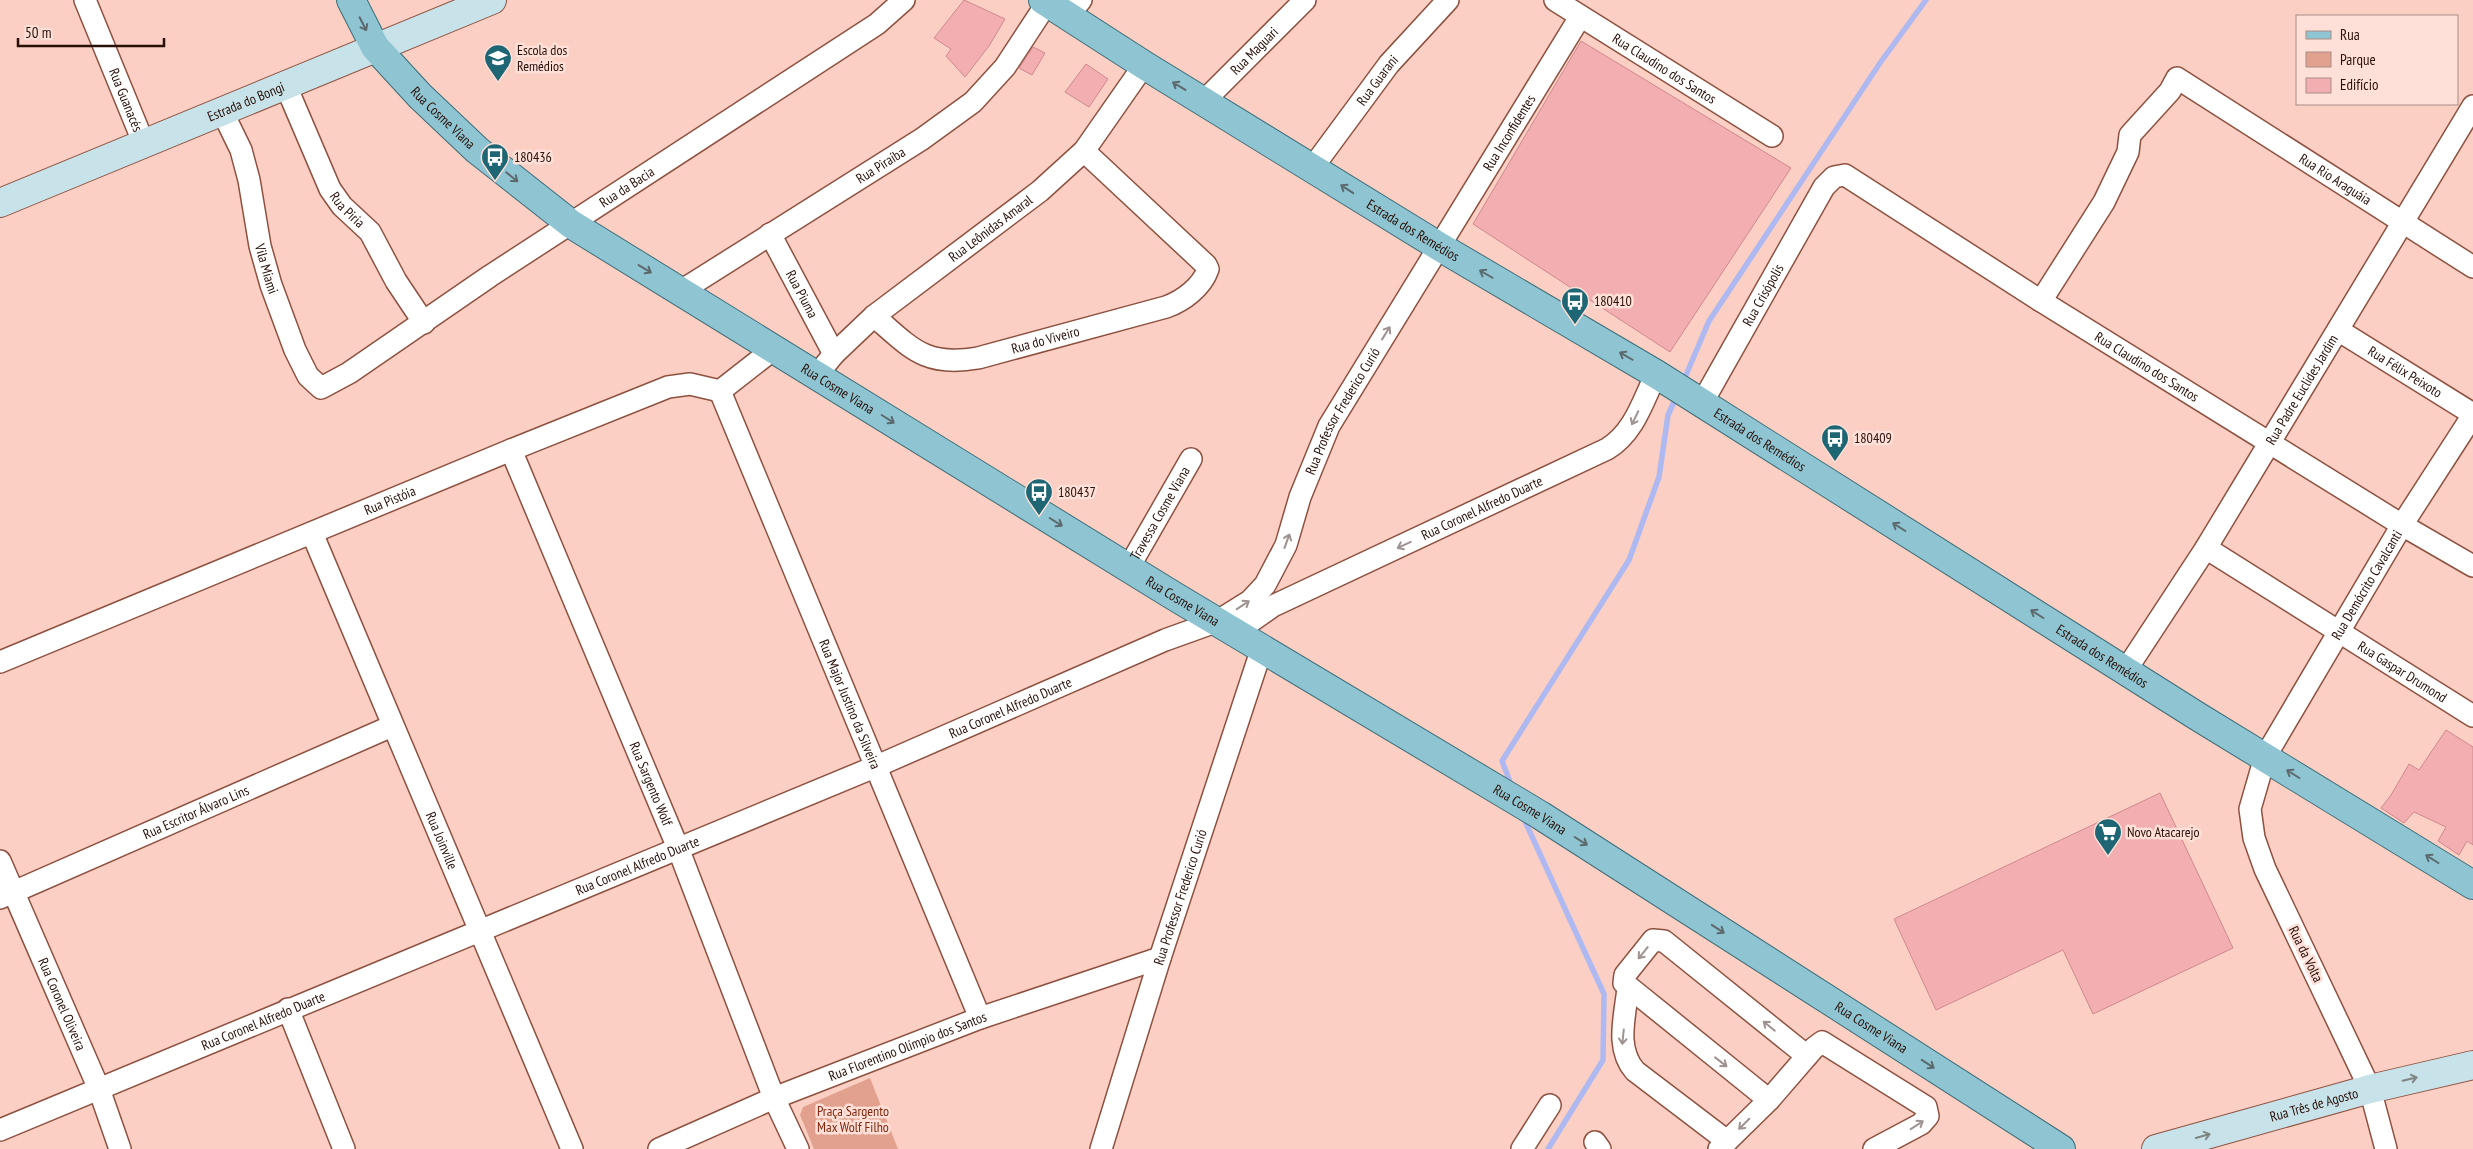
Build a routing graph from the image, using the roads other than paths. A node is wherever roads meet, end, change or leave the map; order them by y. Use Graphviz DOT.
graph roads {
  1 [pos="85,0"];
  2 [pos="350,0"];
  3 [pos="492,0"];
  4 [pos="904,0"];
  5 [pos="1305,0"];
  6 [pos="1448,0"];
  7 [pos="1555,0"];
  8 [pos="1059,5"];
  9 [pos="1580,18"];
  10 [pos="375,47"];
  11 [pos="1144,65"];
  12 [pos="286,86"];
  13 [pos="1204,101"];
  14 [pos="2473,106"];
  15 [pos="222,110"];
  16 [pos="1772,136"];
  17 [pos="144,144"];
  18 [pos="1084,150"];
  19 [pos="1313,167"];
  20 [pos="1824,187"];
  21 [pos="0,203"];
  22 [pos="2404,223"];
  23 [pos="571,224"];
  24 [pos="770,234"];
  25 [pos="1440,247"];
  26 [pos="2473,267"];
  27 [pos="681,291"];
  28 [pos="2041,301"];
  29 [pos="874,316"];
  30 [pos="424,323"];
  31 [pos="2338,330"];
  32 [pos="775,348"];
  33 [pos="834,354"];
  34 [pos="349,373"];
  35 [pos="818,375"];
  36 [pos="1662,378"];
  37 [pos="720,391"];
  38 [pos="1700,402"];
  39 [pos="2473,415"];
  40 [pos="2270,442"];
  41 [pos="511,450"];
  42 [pos="1191,459"];
  43 [pos="2402,525"];
  44 [pos="312,533"];
  45 [pos="2206,548"];
  46 [pos="2473,566"];
  47 [pos="1129,567"];
  48 [pos="1265,585"];
  49 [pos="1227,626"];
  50 [pos="2339,632"];
  51 [pos="1262,648"];
  52 [pos="0,662"];
  53 [pos="2126,670"];
  54 [pos="2473,716"];
  55 [pos="392,726"];
  56 [pos="2265,757"];
  57 [pos="877,766"];
  58 [pos="678,848"];
  59 [pos="0,861"];
  60 [pos="2473,885"];
  61 [pos="7,895"];
  62 [pos="479,930"];
  63 [pos="1160,958"];
  64 [pos="1628,988"];
  65 [pos="288,1009"];
  66 [pos="980,1018"];
  67 [pos="1807,1056"];
  68 [pos="2473,1065"];
  69 [pos="99,1089"];
  70 [pos="2370,1089"];
  71 [pos="774,1098"];
  72 [pos="1769,1100"];
  73 [pos="1550,1105"];
  74 [pos="0,1130"];
  75 [pos="1723,1145"];
  76 [pos="120,1149"];
  77 [pos="344,1149"];
  78 [pos="572,1149"];
  79 [pos="659,1149"];
  80 [pos="798,1149"];
  81 [pos="1101,1149"];
  82 [pos="1522,1149"];
  83 [pos="1874,1149"];
  84 [pos="2062,1149"];
  85 [pos="2156,1149"];
  86 [pos="2386,1149"];
  1 -- 17 [label="street, Rua Guanacés"];
  2 -- 10 [label="main road, Rua Cosme Viana, one-way"];
  3 -- 10 [label="main road, Estrada do Bongi"];
  4 -- 23 [label="street, Rua da Bacia"];
  5 -- 13 [label="street, Rua Maguari"];
  6 -- 19 [label="street, Rua Guarani"];
  7 -- 9 [label="street, Rua Claudino dos Santos"];
  8 -- 11 [label="main road, Estrada dos Remédios"];
  8 -- 24 [label="street, Rua Piraíba"];
  9 -- 16 [label="street, Rua Claudino dos Santos"];
  9 -- 25 [label="street, Rua Inconfidentes"];
  10 -- 12 [label="main road, Estrada do Bongi"];
  10 -- 23 [label="main road, Rua Cosme Viana, one-way"];
  13 -- 11 [label="main road, Estrada dos Remédios, one-way"];
  11 -- 18 [label="street, Rua Leônidas Amaral"];
  12 -- 15 [label="main road, Estrada do Bongi"];
  12 -- 30 [label="street, Rua Piria"];
  13 -- 19 [label="main road, Estrada dos Remédios"];
  14 -- 22 [label="street, Rua Padre Euclides Jardim"];
  15 -- 17 [label="main road, Estrada do Bongi"];
  15 -- 34 [label="street, Vila Miami"];
  17 -- 21 [label="main road, Estrada do Bongi"];
  18 -- 29 [label="street, Rua Leônidas Amaral"];
  18 -- 29 [label="street, Rua do Viveiro"];
  25 -- 19 [label="main road, Estrada dos Remédios, one-way"];
  20 -- 28 [label="street, Rua Claudino dos Santos"];
  20 -- 38 [label="street, Rua Crisópolis"];
  22 -- 26 [label="street, Rua Rio Araguáia"];
  22 -- 28 [label="street, Rua Rio Araguáia"];
  22 -- 31 [label="street, Rua Padre Euclides Jardim"];
  23 -- 27 [label="main road, Rua Cosme Viana, one-way"];
  23 -- 30 [label="street, Rua da Bacia"];
  24 -- 27 [label="street, Rua Piraíba"];
  24 -- 33 [label="street, Rua Piuma"];
  36 -- 25 [label="main road, Estrada dos Remédios, one-way"];
  48 -- 25 [label="street, Rua Professor Frederico Curió, one-way"];
  27 -- 32 [label="main road, Rua Cosme Viana"];
  28 -- 40 [label="street, Rua Claudino dos Santos"];
  29 -- 33 [label="street, Rua Leônidas Amaral"];
  30 -- 34 [label="street, Rua da Bacia"];
  31 -- 39 [label="street, Rua Félix Peixoto"];
  31 -- 40 [label="street, Rua Padre Euclides Jardim"];
  32 -- 35 [label="main road, Rua Cosme Viana"];
  32 -- 37 [label="street"];
  33 -- 35 [label="street, Rua Leônidas Amaral"];
  35 -- 47 [label="main road, Rua Cosme Viana, one-way"];
  36 -- 38 [label="main road, Estrada dos Remédios"];
  36 -- 49 [label="street, Rua Coronel Alfredo Duarte, one-way"];
  37 -- 41 [label="street, Rua Pistóia"];
  37 -- 57 [label="street, Rua Major Justino da Silveira"];
  53 -- 38 [label="main road, Estrada dos Remédios, one-way"];
  39 -- 43 [label="street, Rua Demócrito Cavalcanti"];
  40 -- 43 [label="street, Rua Claudino dos Santos"];
  40 -- 45 [label="street, Rua Padre Euclides Jardim"];
  41 -- 44 [label="street, Rua Pistóia"];
  41 -- 58 [label="street, Rua Sargento Wolf"];
  42 -- 47 [label="street, Travessa Cosme Viana"];
  43 -- 46 [label="street, Rua Claudino dos Santos"];
  43 -- 50 [label="street, Rua Demócrito Cavalcanti"];
  44 -- 52 [label="street, Rua Pistóia"];
  44 -- 55 [label="street, Rua Joinville"];
  45 -- 50 [label="street, Rua Gaspar Drumond"];
  45 -- 53 [label="street, Rua Padre Euclides Jardim"];
  47 -- 49 [label="main road, Rua Cosme Viana"];
  49 -- 48 [label="street, Rua Coronel Alfredo Duarte, one-way"];
  49 -- 51 [label="main road, Rua Cosme Viana"];
  49 -- 57 [label="street, Rua Coronel Alfredo Duarte"];
  50 -- 54 [label="street, Rua Gaspar Drumond"];
  50 -- 56 [label="street, Rua Demócrito Cavalcanti"];
  51 -- 63 [label="street, Rua Professor Frederico Curió"];
  51 -- 84 [label="main road, Rua Cosme Viana, one-way"];
  53 -- 56 [label="main road, Estrada dos Remédios"];
  55 -- 61 [label="street, Rua Escritor Álvaro Lins"];
  55 -- 62 [label="street, Rua Joinville"];
  60 -- 56 [label="main road, Estrada dos Remédios, one-way"];
  56 -- 70 [label="street, Rua da Volta"];
  57 -- 58 [label="street, Rua Coronel Alfredo Duarte"];
  57 -- 66 [label="street, Rua Major Justino da Silveira"];
  58 -- 62 [label="street, Rua Coronel Alfredo Duarte"];
  58 -- 71 [label="street, Rua Sargento Wolf"];
  59 -- 61 [label="street, Rua Coronel Oliveira"];
  61 -- 69 [label="street, Rua Coronel Oliveira"];
  62 -- 65 [label="street, Rua Coronel Alfredo Duarte"];
  62 -- 78 [label="street, Rua Joinville"];
  63 -- 66 [label="street, Rua Florentino Olímpio dos Santos"];
  63 -- 81 [label="street, Rua Professor Frederico Curió"];
  67 -- 64 [label="street, one-way"];
  64 -- 72 [label="street, one-way"];
  64 -- 75 [label="street, one-way"];
  65 -- 69 [label="street, Rua Coronel Alfredo Duarte"];
  65 -- 77 [label="street"];
  66 -- 71 [label="street, Rua Florentino Olímpio dos Santos"];
  67 -- 72 [label="street"];
  83 -- 67 [label="street, one-way"];
  70 -- 68 [label="main road, Rua Três de Agosto, one-way"];
  69 -- 74 [label="street, Rua Coronel Alfredo Duarte"];
  69 -- 76 [label="street, Rua Coronel Oliveira"];
  85 -- 70 [label="main road, Rua Três de Agosto, one-way"];
  70 -- 86 [label="street, Rua da Volta"];
  71 -- 79 [label="street, Rua Florentino Olímpio dos Santos"];
  71 -- 80 [label="street, Rua Sargento Wolf"];
  72 -- 75 [label="street, one-way"];
  73 -- 82 [label="street"];
}
